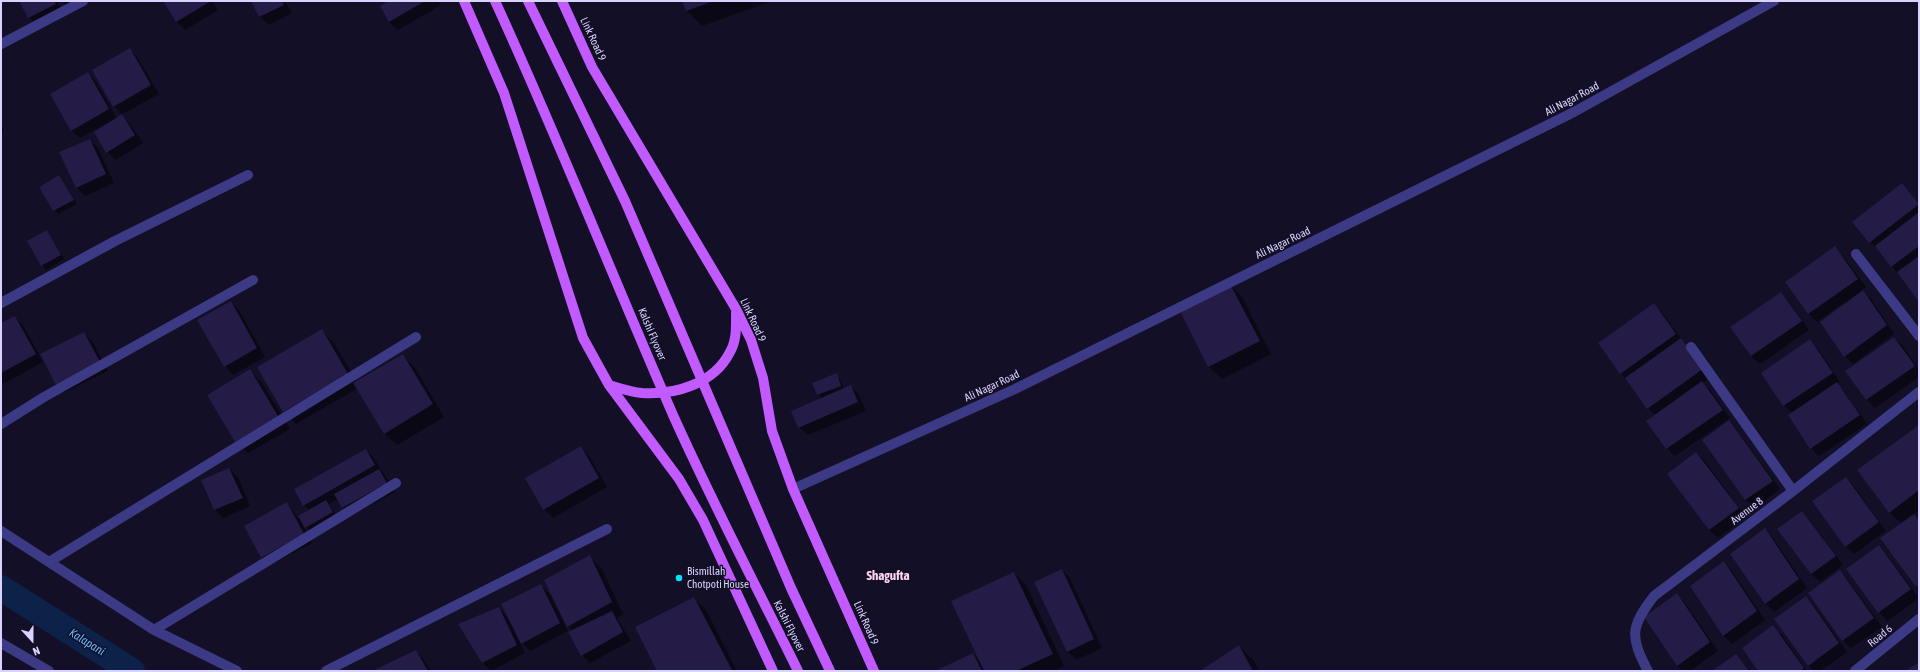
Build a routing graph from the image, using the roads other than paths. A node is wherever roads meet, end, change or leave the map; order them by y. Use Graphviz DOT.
graph roads {
  1 [pos="83,1"];
  2 [pos="464,1"];
  3 [pos="494,1"];
  4 [pos="528,1"];
  5 [pos="562,1"];
  6 [pos="1774,1"];
  7 [pos="1,44"];
  8 [pos="248,175"];
  9 [pos="1856,254"];
  10 [pos="253,280"];
  11 [pos="1,303"];
  12 [pos="736,309"];
  13 [pos="1919,336"];
  14 [pos="416,337"];
  15 [pos="1691,347"];
  16 [pos="609,385"];
  17 [pos="1919,392"];
  18 [pos="1,424"];
  19 [pos="396,483"];
  20 [pos="793,489"];
  21 [pos="1793,491"];
  22 [pos="607,529"];
  23 [pos="1,531"];
  24 [pos="49,562"];
  25 [pos="1919,619"];
  26 [pos="154,630"];
  27 [pos="1,644"];
  28 [pos="48,671"];
  29 [pos="237,671"];
  30 [pos="326,671"];
  31 [pos="773,671"];
  32 [pos="798,671"];
  33 [pos="830,671"];
  34 [pos="874,671"];
  35 [pos="1648,671"];
  36 [pos="1855,671"];
  1 -- 7 [label="street"];
  2 -- 16 [label="main road"];
  3 -- 32 [label="main road, Kalshi Flyover, bridge"];
  4 -- 33 [label="main road, bridge"];
  5 -- 12 [label="main road, Link Road 9"];
  6 -- 20 [label="street, Ali Nagar Road"];
  8 -- 11 [label="street"];
  9 -- 13 [label="street"];
  10 -- 18 [label="street"];
  12 -- 16 [label="main road"];
  12 -- 20 [label="main road, Link Road 9"];
  14 -- 24 [label="street"];
  15 -- 21 [label="street"];
  16 -- 31 [label="main road"];
  17 -- 21 [label="street, Avenue 8"];
  19 -- 26 [label="street"];
  20 -- 34 [label="main road, Link Road 9"];
  21 -- 35 [label="street, Avenue 8"];
  22 -- 30 [label="street"];
  23 -- 24 [label="street"];
  24 -- 26 [label="street"];
  25 -- 36 [label="street, Road 6"];
  26 -- 29 [label="street"];
  27 -- 28 [label="street"];
}
